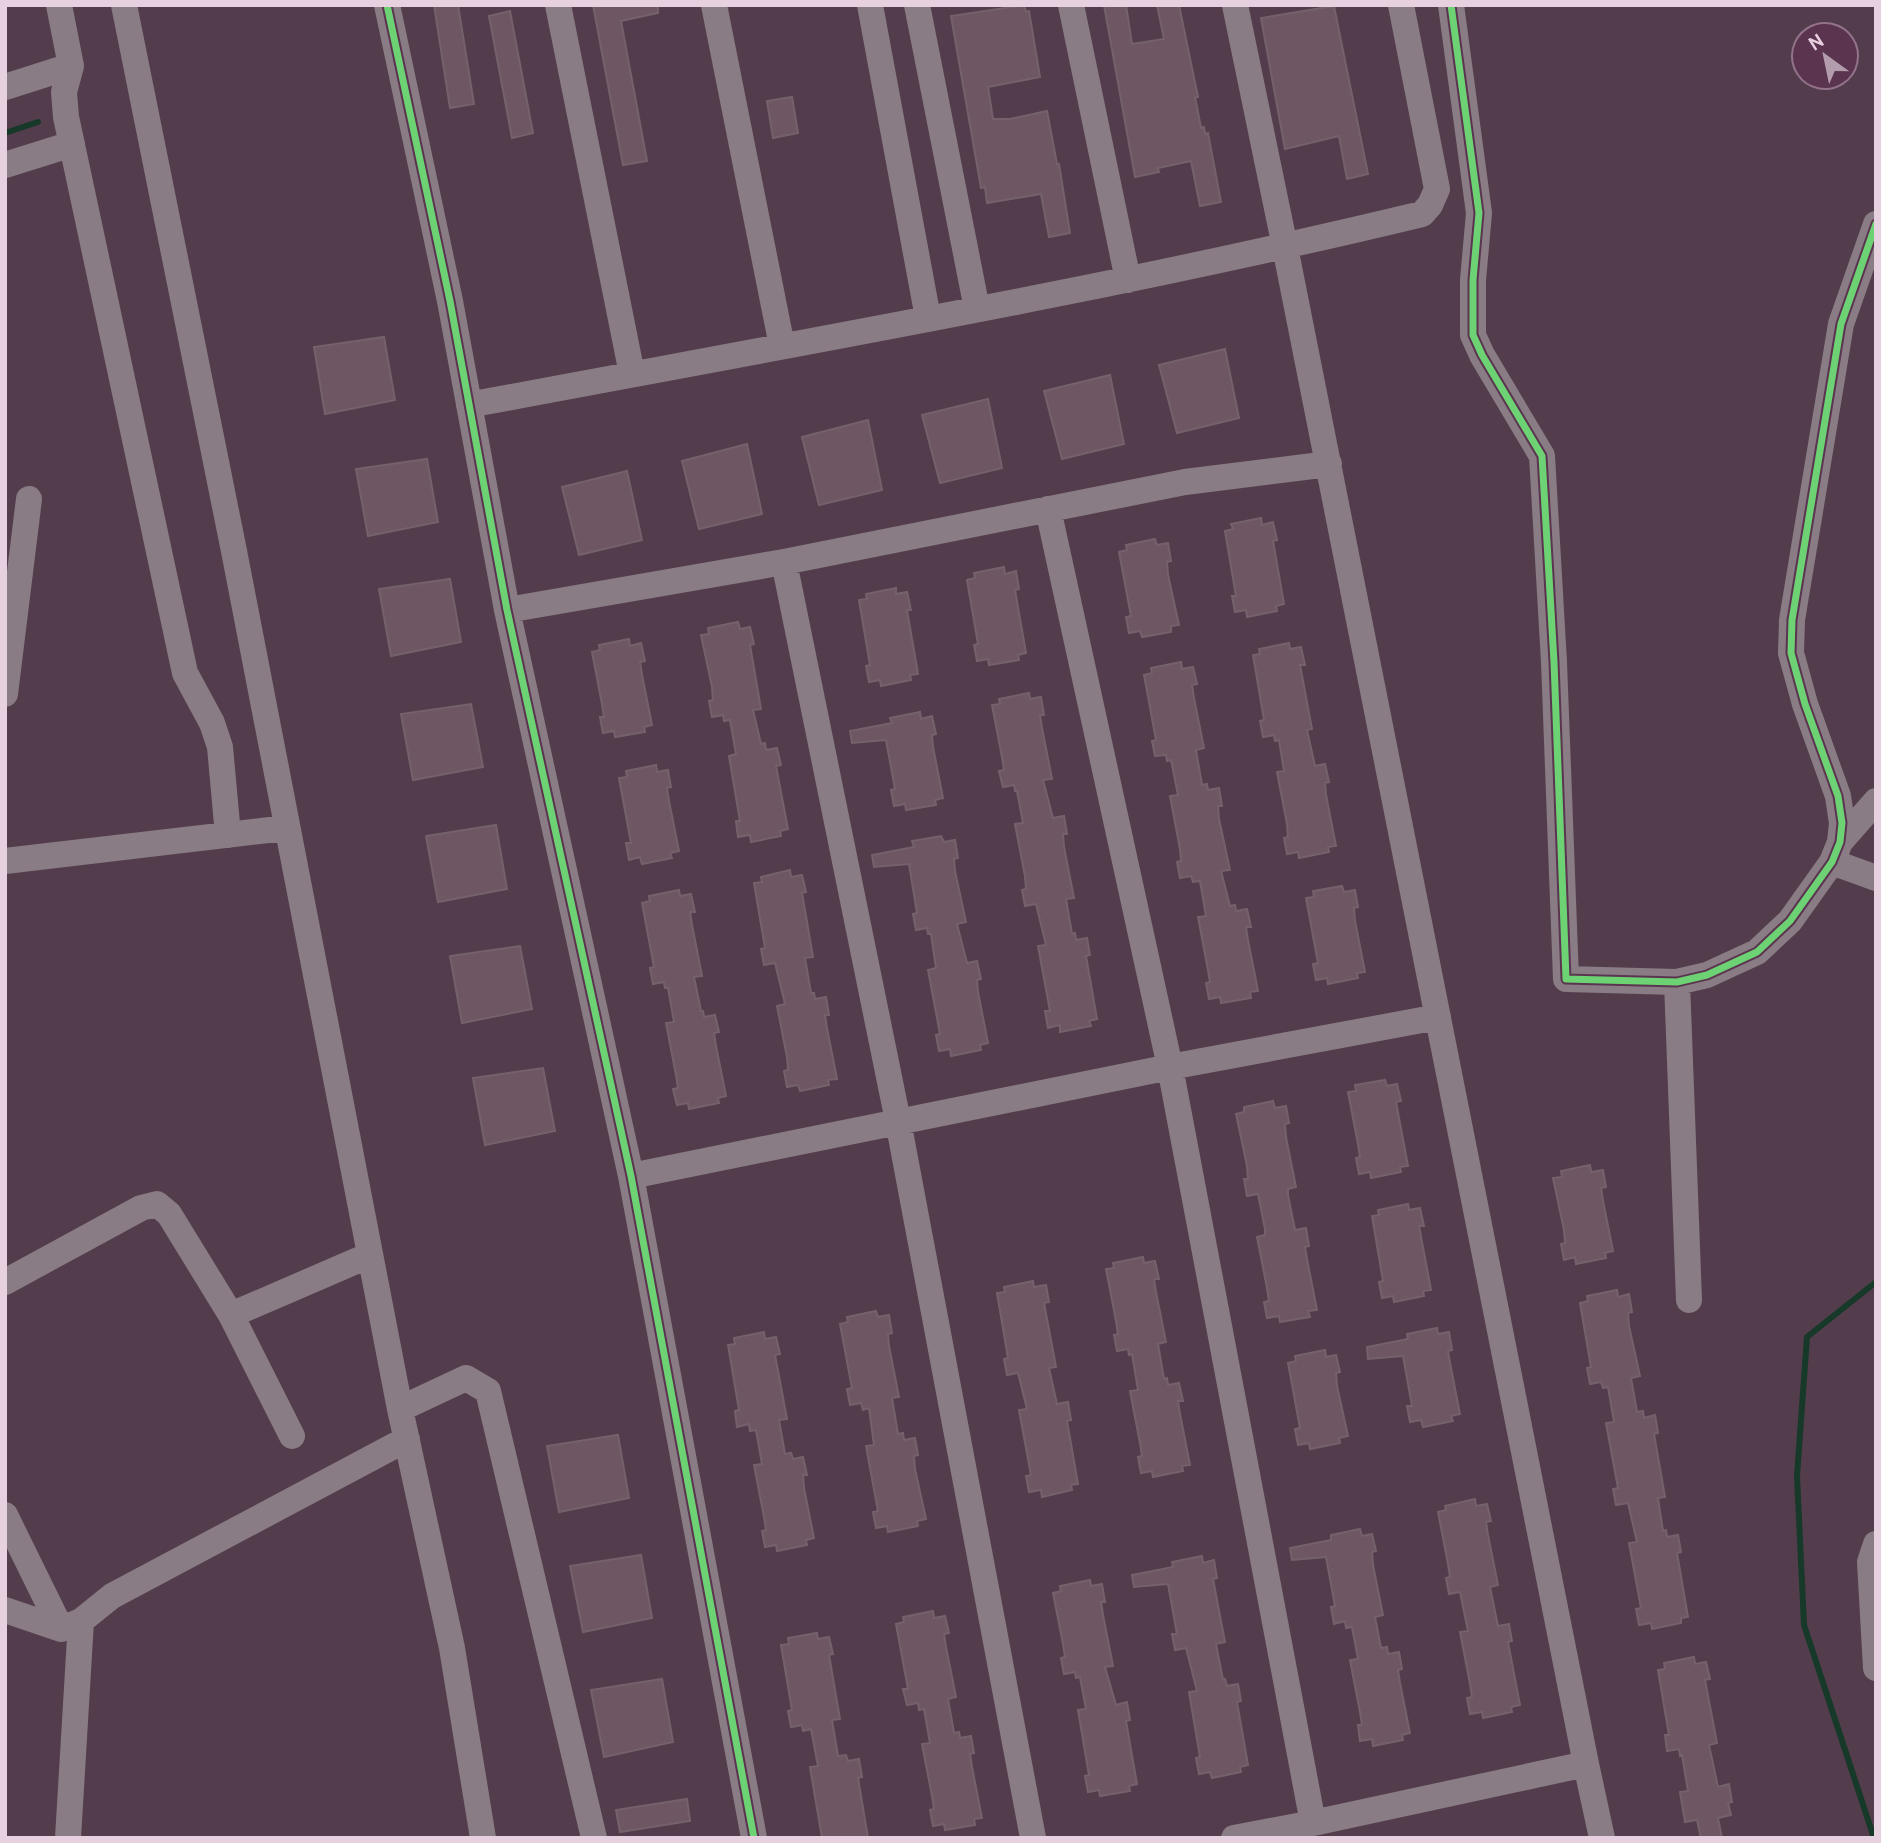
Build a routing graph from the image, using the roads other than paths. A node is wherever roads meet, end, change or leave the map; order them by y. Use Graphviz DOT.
graph roads {
  1 [pos="60,5"];
  2 [pos="124,5"];
  3 [pos="387,5"];
  4 [pos="558,5"];
  5 [pos="715,5"];
  6 [pos="870,5"];
  7 [pos="917,5"];
  8 [pos="1071,5"];
  9 [pos="1235,5"];
  10 [pos="1401,5"];
  11 [pos="1451,5"];
  12 [pos="71,66"];
  13 [pos="5,87"];
  14 [pos="72,144"];
  15 [pos="5,165"];
  16 [pos="1876,224"];
  17 [pos="1285,247"];
  18 [pos="1128,280"];
  19 [pos="977,309"];
  20 [pos="928,318"];
  21 [pos="782,346"];
  22 [pos="632,374"];
  23 [pos="469,405"];
  24 [pos="1329,464"];
  25 [pos="29,499"];
  26 [pos="1048,509"];
  27 [pos="784,562"];
  28 [pos="508,610"];
  29 [pos="5,694"];
  30 [pos="1876,801"];
  31 [pos="286,828"];
  32 [pos="228,835"];
  33 [pos="1836,852"];
  34 [pos="5,861"];
  35 [pos="1876,878"];
  36 [pos="1676,982"];
  37 [pos="1438,1017"];
  38 [pos="1170,1067"];
  39 [pos="898,1121"];
  40 [pos="631,1176"];
  41 [pos="370,1255"];
  42 [pos="5,1282"];
  43 [pos="1689,1300"];
  44 [pos="231,1315"];
  45 [pos="400,1409"];
  46 [pos="292,1436"];
  47 [pos="407,1439"];
  48 [pos="5,1515"];
  49 [pos="1876,1544"];
  50 [pos="5,1610"];
  51 [pos="71,1625"];
  52 [pos="1876,1668"];
  53 [pos="1586,1764"];
  54 [pos="1313,1824"];
  55 [pos="68,1838"];
  56 [pos="483,1838"];
  57 [pos="594,1838"];
  58 [pos="754,1838"];
  59 [pos="1033,1838"];
  60 [pos="1234,1838"];
  61 [pos="1602,1838"];
  1 -- 12 [label="street"];
  2 -- 31 [label="street"];
  3 -- 23 [label="street"];
  4 -- 22 [label="street"];
  5 -- 21 [label="street"];
  6 -- 20 [label="street"];
  7 -- 19 [label="street"];
  8 -- 18 [label="street"];
  9 -- 17 [label="street"];
  10 -- 17 [label="street"];
  11 -- 36 [label="street"];
  12 -- 13 [label="street"];
  12 -- 14 [label="street"];
  14 -- 15 [label="street"];
  14 -- 32 [label="street"];
  16 -- 33 [label="street"];
  17 -- 18 [label="street"];
  17 -- 24 [label="street"];
  18 -- 19 [label="street"];
  19 -- 20 [label="street"];
  20 -- 21 [label="street"];
  21 -- 22 [label="street"];
  22 -- 23 [label="street"];
  23 -- 28 [label="street"];
  24 -- 26 [label="street"];
  24 -- 37 [label="street"];
  25 -- 29 [label="street"];
  26 -- 27 [label="street"];
  26 -- 38 [label="street"];
  27 -- 28 [label="street"];
  27 -- 39 [label="street"];
  28 -- 40 [label="street"];
  30 -- 33 [label="street"];
  31 -- 32 [label="street"];
  31 -- 41 [label="street"];
  32 -- 34 [label="street"];
  33 -- 35 [label="street"];
  33 -- 36 [label="street"];
  36 -- 43 [label="street"];
  37 -- 38 [label="street"];
  37 -- 53 [label="street"];
  38 -- 39 [label="street"];
  38 -- 54 [label="street"];
  39 -- 40 [label="street"];
  39 -- 59 [label="street"];
  40 -- 58 [label="street"];
  41 -- 44 [label="street"];
  41 -- 45 [label="street"];
  42 -- 44 [label="street"];
  44 -- 46 [label="street"];
  45 -- 47 [label="street"];
  45 -- 57 [label="street"];
  47 -- 51 [label="street"];
  47 -- 56 [label="street"];
  48 -- 51 [label="street"];
  49 -- 52 [label="street"];
  50 -- 51 [label="street"];
  51 -- 55 [label="street"];
  53 -- 54 [label="street"];
  53 -- 61 [label="street"];
  54 -- 60 [label="street"];
}
